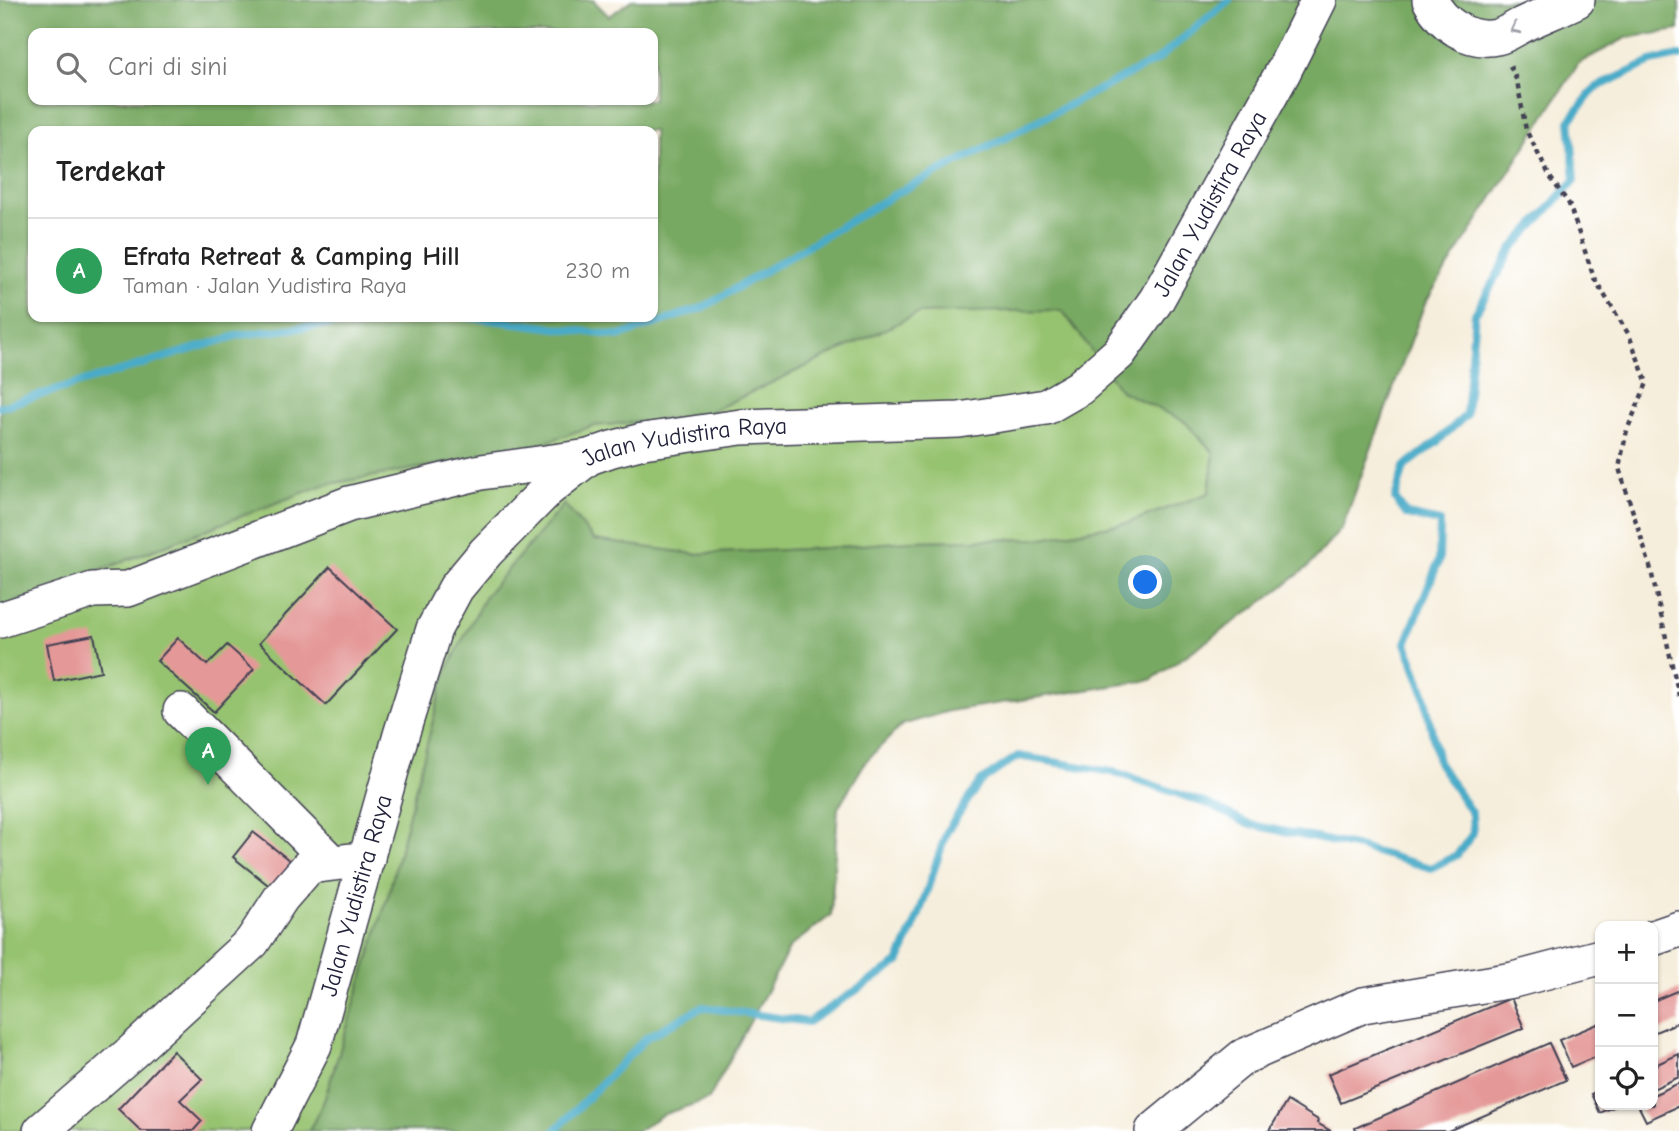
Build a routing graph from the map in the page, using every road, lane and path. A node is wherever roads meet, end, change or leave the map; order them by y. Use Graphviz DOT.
graph roads {
  1 [pos="1319,0"];
  2 [pos="1430,0"];
  3 [pos="1577,0"];
  4 [pos="1499,37"];
  5 [pos="589,457"];
  6 [pos="0,620"];
  7 [pos="1679,696"];
  8 [pos="181,711"];
  9 [pos="367,859"];
  10 [pos="331,862"];
  11 [pos="1679,929"];
  12 [pos="1658,936"];
  13 [pos="1595,958"];
  14 [pos="41,1131"];
  15 [pos="271,1131"];
  16 [pos="1153,1131"];
  1 -- 5 [label="street, Jalan Yudistira Raya"];
  2 -- 4 [label="street"];
  3 -- 4 [label="street, one-way"];
  4 -- 7 [label="path"];
  5 -- 6 [label="street"];
  5 -- 9 [label="street, Jalan Yudistira Raya"];
  8 -- 10 [label="street"];
  9 -- 10 [label="street"];
  9 -- 15 [label="street, Jalan Yudistira Raya"];
  10 -- 14 [label="street"];
  11 -- 12 [label="street"];
  13 -- 16 [label="street"];
}
